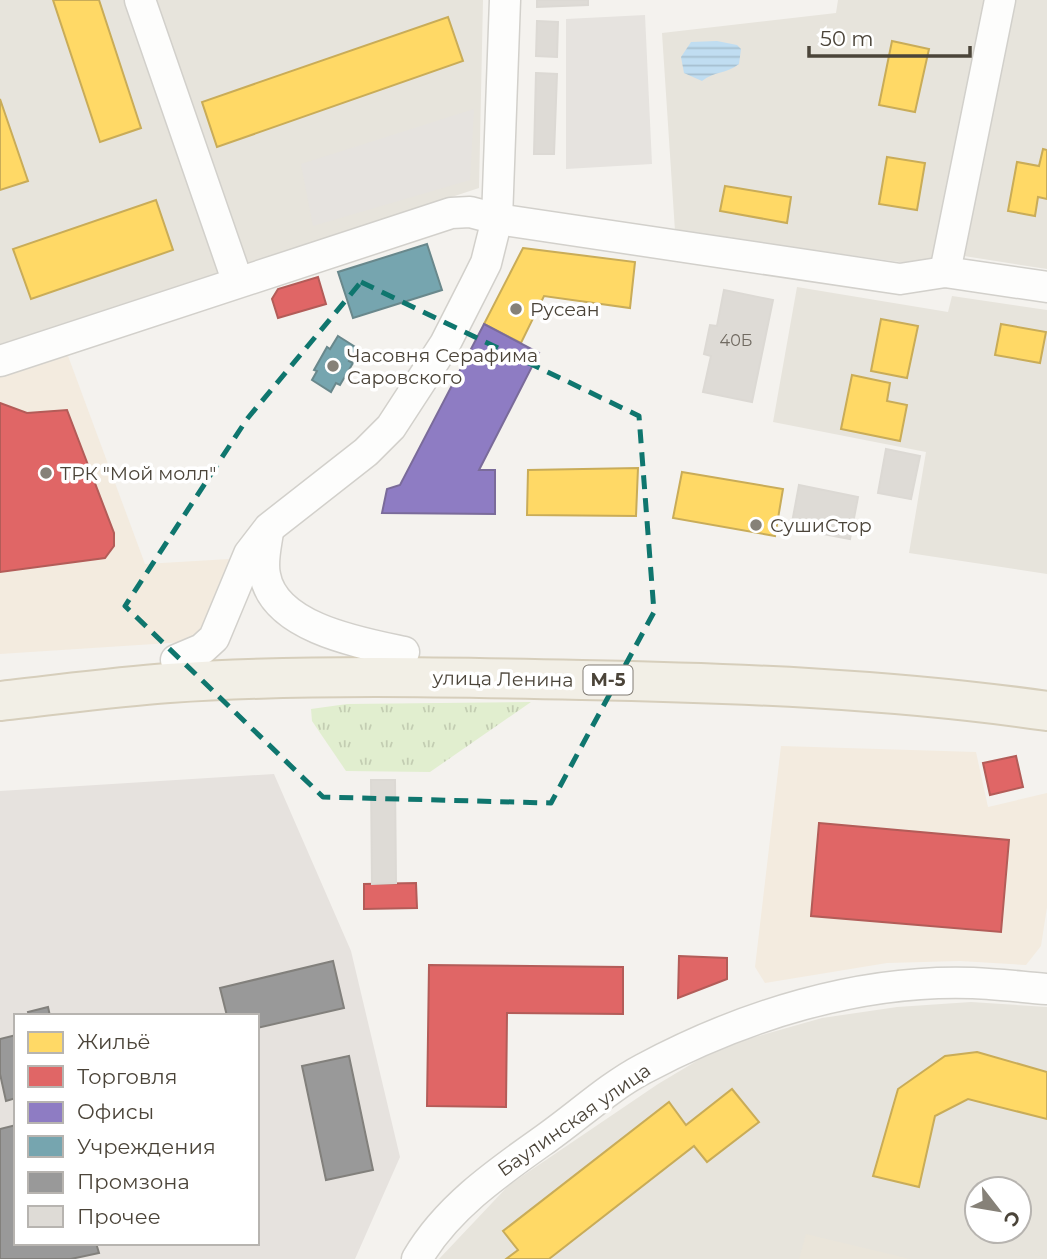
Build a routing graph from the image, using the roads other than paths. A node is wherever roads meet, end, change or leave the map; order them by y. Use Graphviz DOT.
graph roads {
  1 [pos="140,0"];
  2 [pos="505,0"];
  3 [pos="1000,0"];
  4 [pos="497,219"];
  5 [pos="945,272"];
  6 [pos="237,281"];
  7 [pos="1047,287"];
  8 [pos="0,361"];
  9 [pos="269,528"];
  10 [pos="404,652"];
  11 [pos="171,672"];
  12 [pos="0,678"];
  13 [pos="1047,686"];
  14 [pos="0,701"];
  15 [pos="1047,712"];
  16 [pos="1047,989"];
  17 [pos="417,1259"];
  1 -- 6 [label="street"];
  2 -- 4 [label="street"];
  3 -- 5 [label="street"];
  4 -- 5 [label="street"];
  4 -- 6 [label="street"];
  4 -- 9 [label="street"];
  5 -- 7 [label="street"];
  6 -- 8 [label="street"];
  9 -- 10 [label="street"];
  9 -- 11 [label="street"];
  10 -- 11 [label="main road, улица Ленина / М-5"];
  10 -- 13 [label="main road, улица Ленина / М-5"];
  11 -- 12 [label="main road, М-5"];
  11 -- 14 [label="main road, М-5"];
  11 -- 15 [label="main road, улица Ленина / М-5"];
  16 -- 17 [label="street, Баулинская улица"];
}
